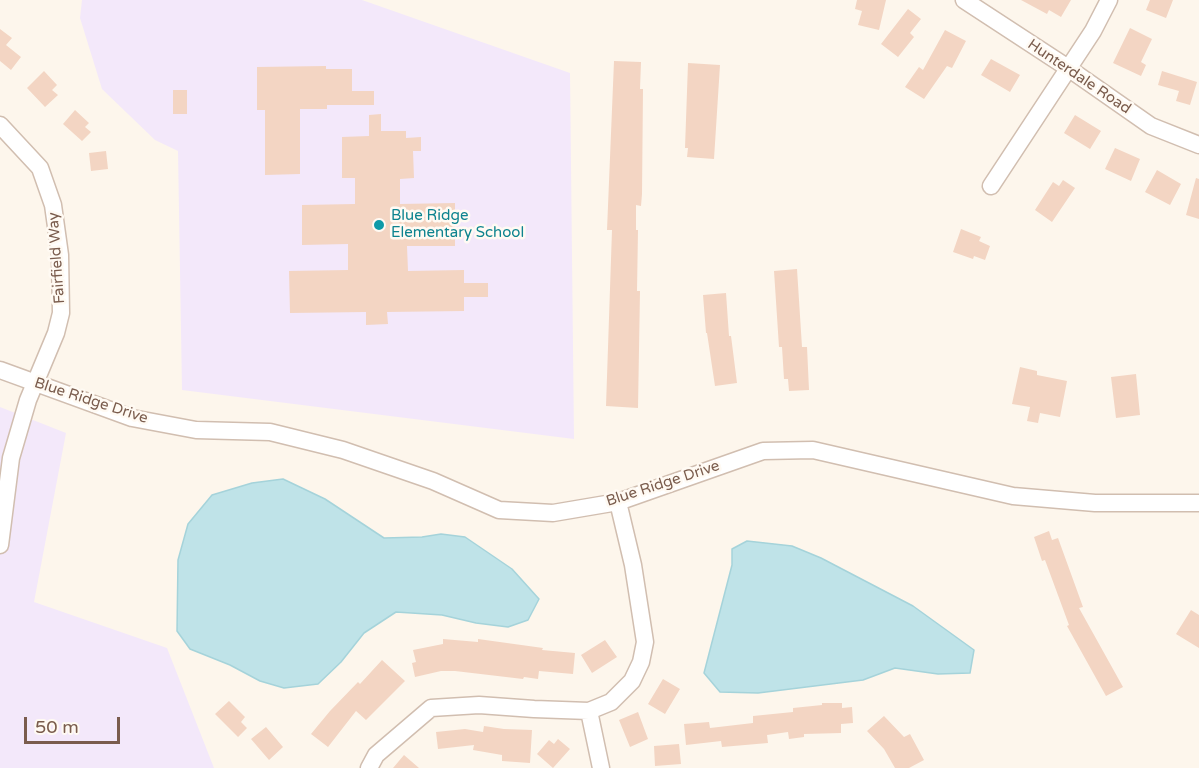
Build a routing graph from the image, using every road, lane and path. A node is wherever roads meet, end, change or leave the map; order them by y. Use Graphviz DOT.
graph roads {
  1 [pos="964,0"];
  2 [pos="1110,0"];
  3 [pos="1068,68"];
  4 [pos="0,125"];
  5 [pos="1199,145"];
  6 [pos="991,186"];
  7 [pos="0,370"];
  8 [pos="36,384"];
  9 [pos="618,502"];
  10 [pos="1199,503"];
  11 [pos="0,545"];
  12 [pos="589,711"];
  13 [pos="369,768"];
  14 [pos="601,768"];
  1 -- 3 [label="street, Hunterdale Road"];
  2 -- 3 [label="street"];
  3 -- 5 [label="street, Hunterdale Road"];
  3 -- 6 [label="street"];
  4 -- 8 [label="street, Fairfield Way"];
  7 -- 8 [label="street, Blue Ridge Drive"];
  8 -- 9 [label="street, Blue Ridge Drive"];
  8 -- 11 [label="street, Fairfield Way"];
  9 -- 10 [label="street, Blue Ridge Drive"];
  9 -- 12 [label="street"];
  12 -- 13 [label="street"];
  12 -- 14 [label="street"];
}
